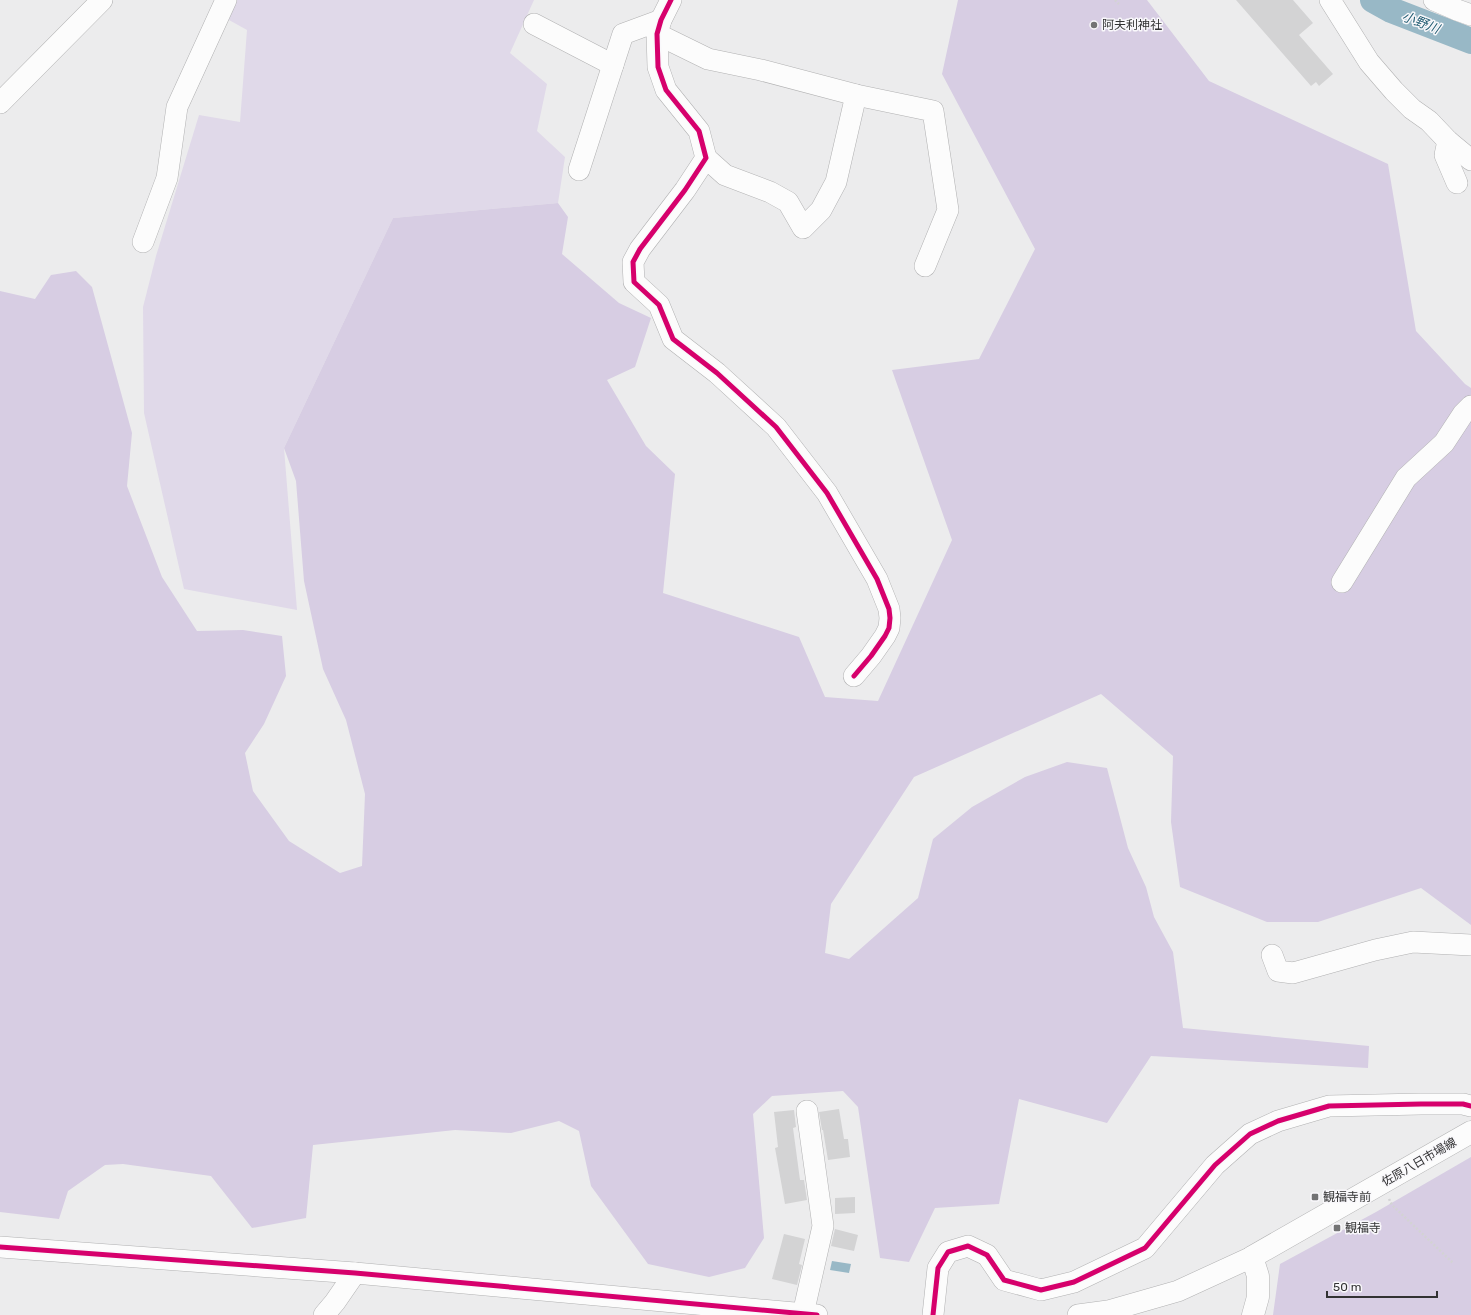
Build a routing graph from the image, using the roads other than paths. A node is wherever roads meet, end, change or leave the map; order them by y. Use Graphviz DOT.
graph roads {
  1 [pos="102,0"];
  2 [pos="226,0"];
  3 [pos="671,0"];
  4 [pos="1330,0"];
  5 [pos="1434,0"];
  6 [pos="1471,14"];
  7 [pos="534,24"];
  8 [pos="659,27"];
  9 [pos="613,65"];
  10 [pos="856,95"];
  11 [pos="0,103"];
  12 [pos="1448,141"];
  13 [pos="706,158"];
  14 [pos="1471,160"];
  15 [pos="579,170"];
  16 [pos="1457,183"];
  17 [pos="143,242"];
  18 [pos="925,266"];
  19 [pos="1471,406"];
  20 [pos="1342,582"];
  21 [pos="854,676"];
  22 [pos="1471,944"];
  23 [pos="1272,955"];
  24 [pos="1471,1106"];
  25 [pos="807,1111"];
  26 [pos="1471,1132"];
  27 [pos="0,1247"];
  28 [pos="1252,1257"];
  29 [pos="355,1273"];
  30 [pos="810,1314"];
  31 [pos="324,1315"];
  32 [pos="933,1315"];
  33 [pos="1078,1315"];
  34 [pos="1253,1315"];
  1 -- 11 [label="street"];
  2 -- 17 [label="street"];
  3 -- 8 [label="street"];
  4 -- 12 [label="street"];
  5 -- 6 [label="street"];
  7 -- 9 [label="street"];
  8 -- 9 [label="street"];
  8 -- 10 [label="street"];
  8 -- 13 [label="street"];
  9 -- 15 [label="street"];
  10 -- 13 [label="street"];
  10 -- 18 [label="street"];
  12 -- 14 [label="street"];
  12 -- 16 [label="street"];
  13 -- 21 [label="street"];
  19 -- 20 [label="street"];
  22 -- 23 [label="street"];
  24 -- 32 [label="street"];
  25 -- 30 [label="street"];
  26 -- 28 [label="main road, 佐原八日市場線"];
  27 -- 29 [label="street"];
  28 -- 33 [label="street"];
  28 -- 34 [label="main road"];
  29 -- 30 [label="street"];
  29 -- 31 [label="street"];
}
